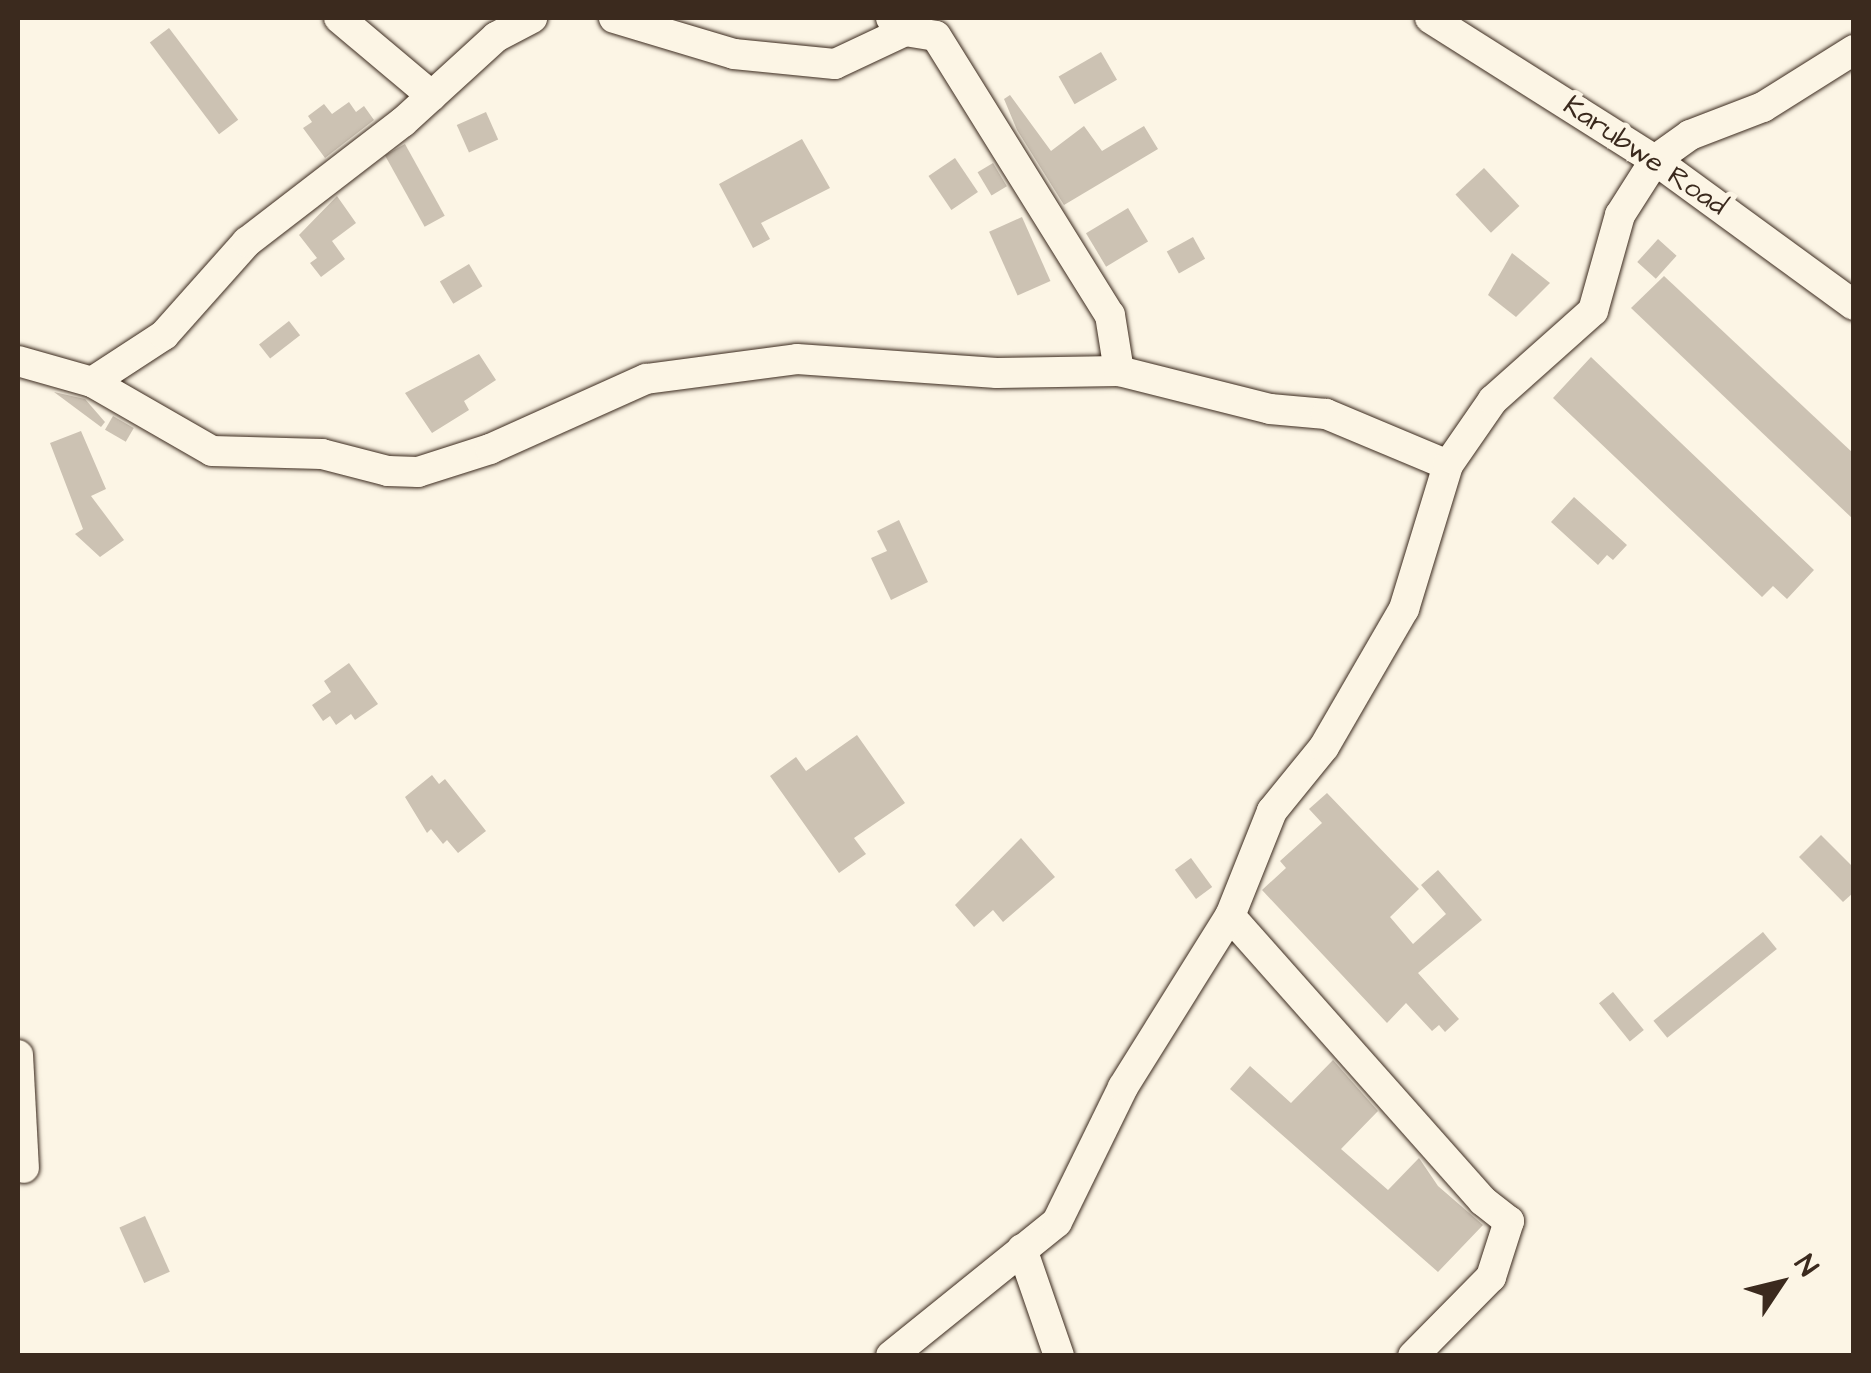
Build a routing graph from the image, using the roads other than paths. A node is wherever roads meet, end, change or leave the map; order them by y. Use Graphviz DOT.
graph roads {
  1 [pos="338,18"];
  2 [pos="532,18"];
  3 [pos="614,18"];
  4 [pos="1430,18"];
  5 [pos="898,24"];
  6 [pos="1854,50"];
  7 [pos="432,96"];
  8 [pos="1655,160"];
  9 [pos="1854,305"];
  10 [pos="18,361"];
  11 [pos="1120,371"];
  12 [pos="92,382"];
  13 [pos="1448,464"];
  14 [pos="1230,916"];
  15 [pos="18,1054"];
  16 [pos="24,1168"];
  17 [pos="1022,1249"];
  18 [pos="891,1356"];
  19 [pos="1058,1356"];
  20 [pos="1412,1356"];
  1 -- 7 [label="street"];
  2 -- 7 [label="street"];
  3 -- 5 [label="street"];
  4 -- 8 [label="street, Karubwe Road"];
  5 -- 11 [label="street"];
  6 -- 8 [label="street"];
  7 -- 12 [label="street"];
  8 -- 9 [label="street, Karubwe Road"];
  8 -- 13 [label="street"];
  10 -- 12 [label="street"];
  11 -- 12 [label="street"];
  11 -- 13 [label="street"];
  13 -- 14 [label="street"];
  14 -- 17 [label="street"];
  14 -- 20 [label="street"];
  15 -- 16 [label="street"];
  17 -- 18 [label="street"];
  17 -- 19 [label="street"];
}
